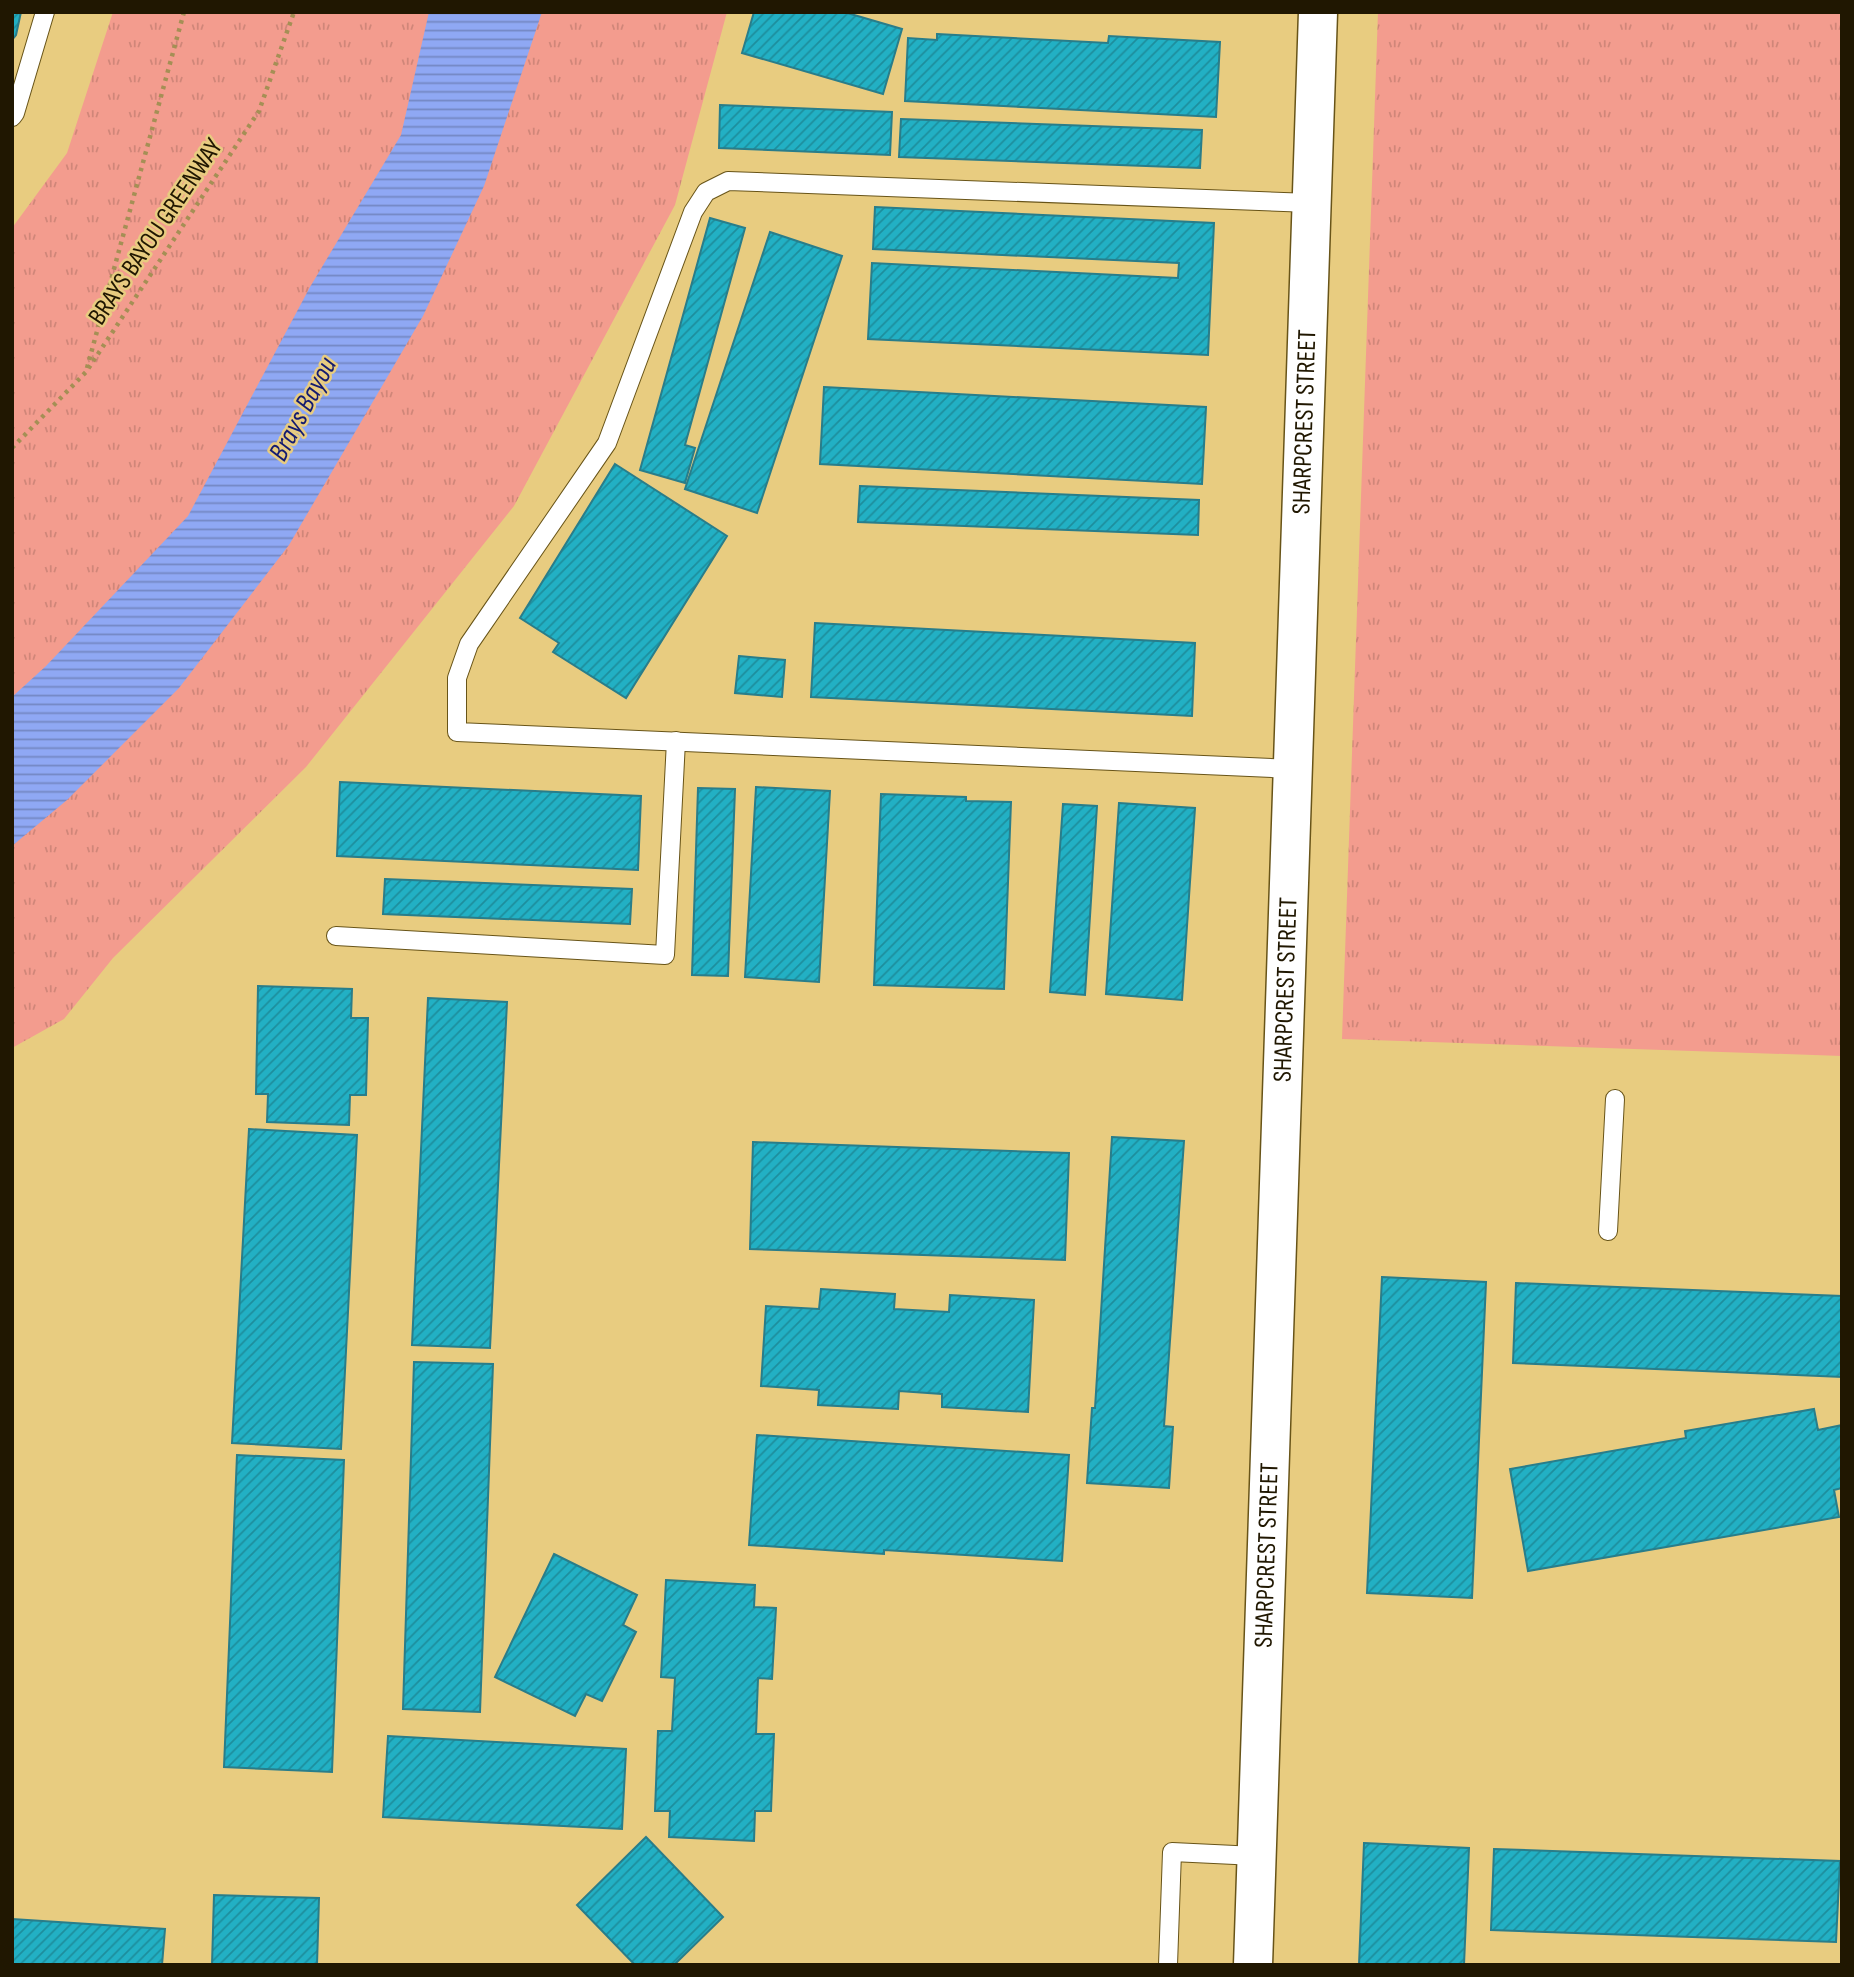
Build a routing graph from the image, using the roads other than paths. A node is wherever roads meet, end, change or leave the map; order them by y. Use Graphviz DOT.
graph roads {
  1 [pos="45,12"];
  2 [pos="1318,12"];
  3 [pos="12,117"];
  4 [pos="1311,203"];
  5 [pos="676,741"];
  6 [pos="1293,769"];
  7 [pos="336,936"];
  8 [pos="1615,1099"];
  9 [pos="1608,1231"];
  10 [pos="1256,1856"];
  11 [pos="1168,1965"];
  12 [pos="1253,1965"];
  1 -- 3 [label="lane"];
  2 -- 4 [label="street, SHARPCREST STREET"];
  4 -- 5 [label="lane"];
  4 -- 6 [label="street, SHARPCREST STREET"];
  5 -- 6 [label="lane"];
  5 -- 7 [label="lane"];
  6 -- 10 [label="street, SHARPCREST STREET"];
  8 -- 9 [label="lane"];
  10 -- 11 [label="lane"];
  10 -- 12 [label="street, SHARPCREST STREET"];
}
